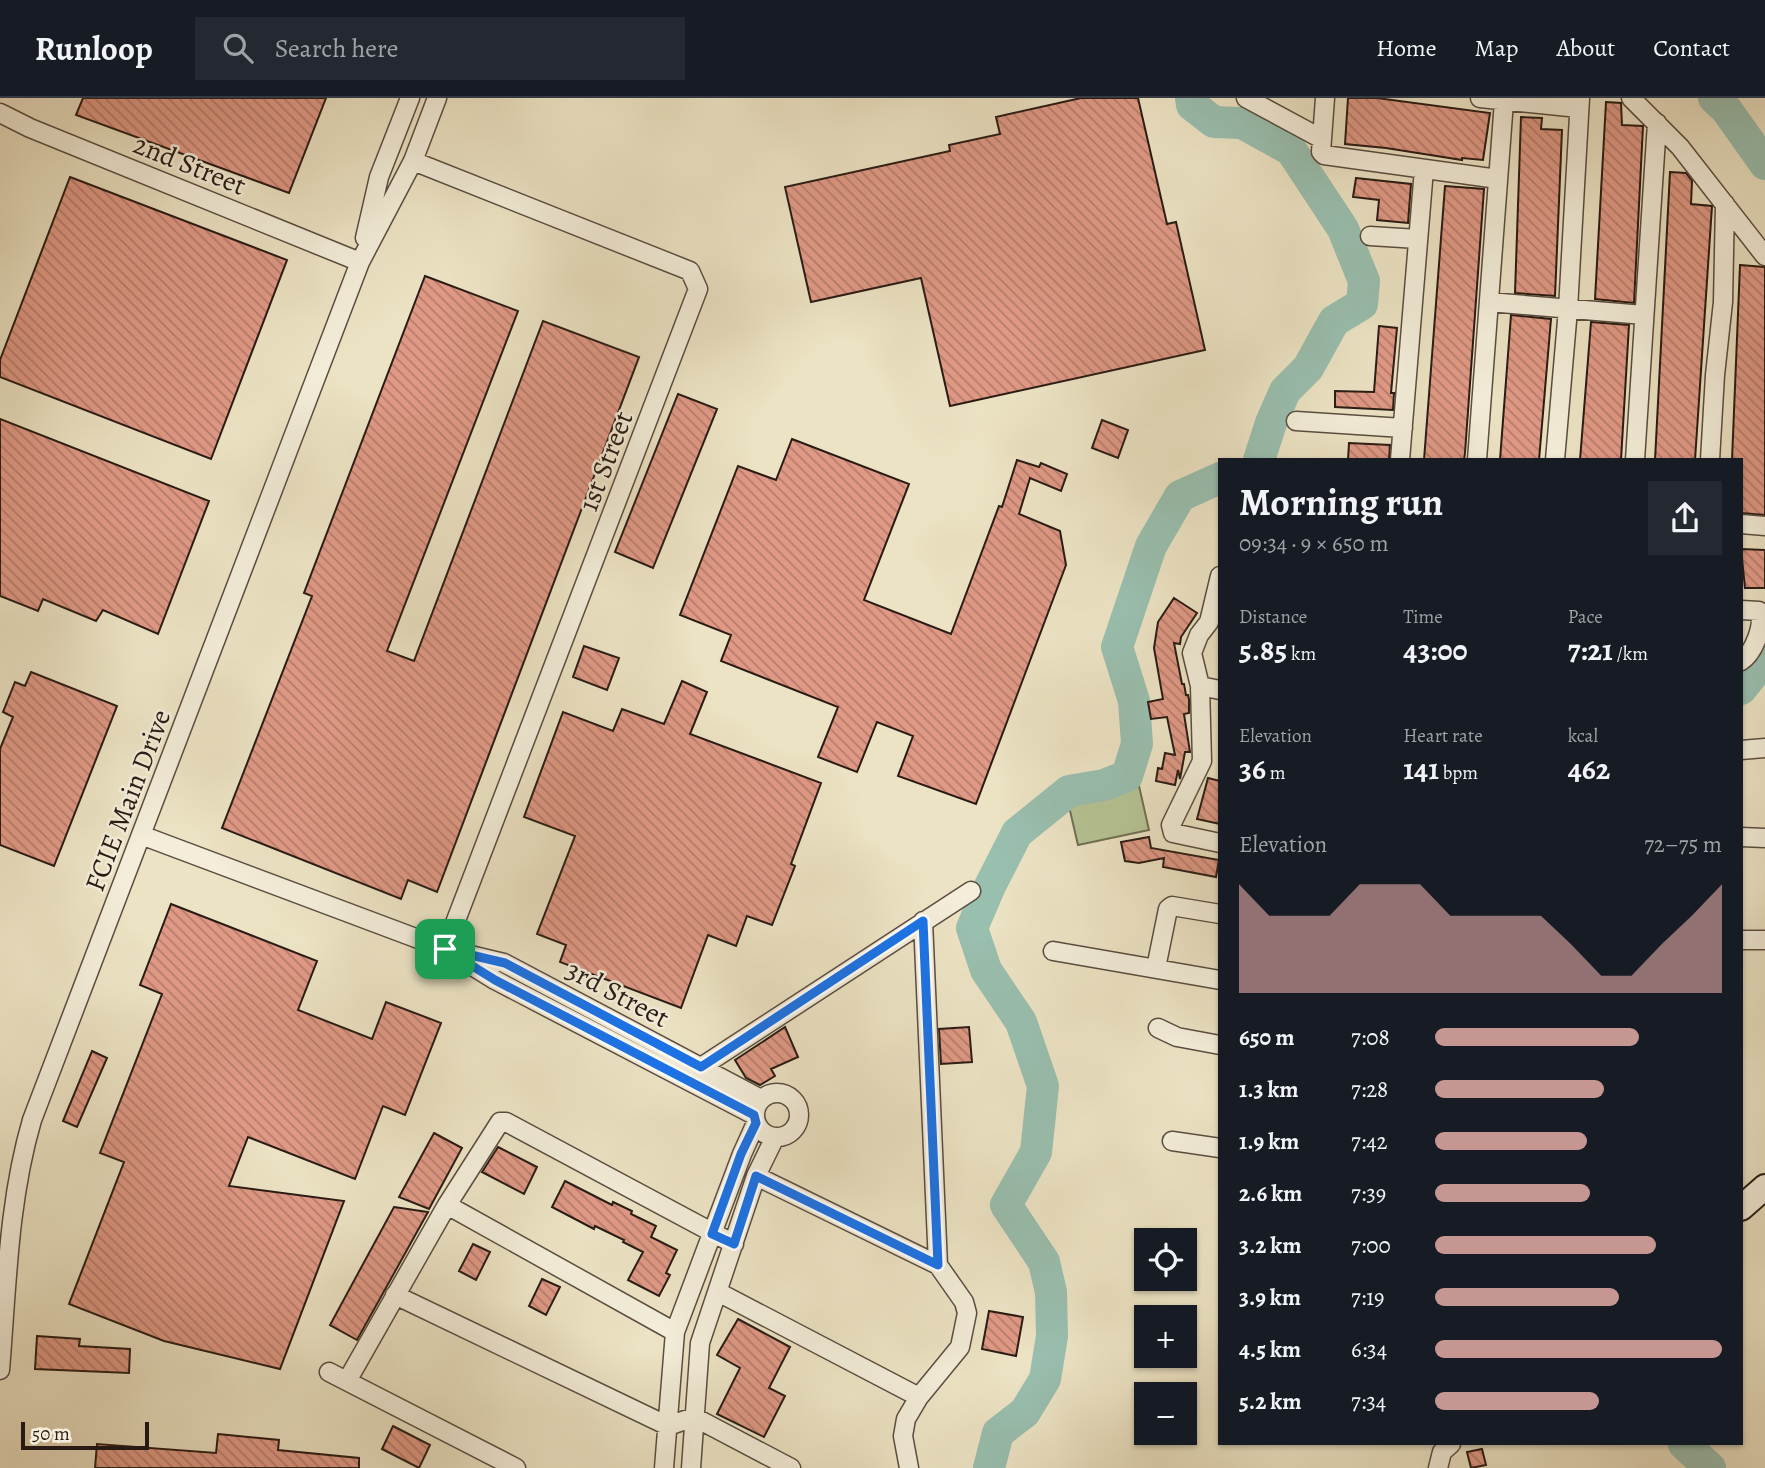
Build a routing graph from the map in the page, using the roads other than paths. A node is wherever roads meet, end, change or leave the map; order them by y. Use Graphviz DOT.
graph roads {
  1 [pos="410,98"];
  2 [pos="437,98"];
  3 [pos="1246,98"];
  4 [pos="1325,98"];
  5 [pos="1480,98"];
  6 [pos="1631,98"];
  7 [pos="1504,102"];
  8 [pos="1579,103"];
  9 [pos="0,113"];
  10 [pos="1657,123"];
  11 [pos="1321,145"];
  12 [pos="413,160"];
  13 [pos="1424,169"];
  14 [pos="1498,179"];
  15 [pos="1725,204"];
  16 [pos="1370,236"];
  17 [pos="1418,239"];
  18 [pos="1765,256"];
  19 [pos="360,262"];
  20 [pos="1489,302"];
  21 [pos="1568,309"];
  22 [pos="1644,314"];
  23 [pos="1296,422"];
  24 [pos="1403,428"];
  25 [pos="1401,458"];
  26 [pos="1477,458"];
  27 [pos="1556,458"];
  28 [pos="1635,458"];
  29 [pos="1710,458"];
  30 [pos="1743,524"];
  31 [pos="1765,526"];
  32 [pos="1218,584"];
  33 [pos="1750,611"];
  34 [pos="1743,660"];
  35 [pos="1200,686"];
  36 [pos="1218,690"];
  37 [pos="1765,748"];
  38 [pos="1743,750"];
  39 [pos="1211,762"];
  40 [pos="141,835"];
  41 [pos="1743,838"];
  42 [pos="1765,838"];
  43 [pos="1218,843"];
  44 [pos="971,891"];
  45 [pos="1218,914"];
  46 [pos="923,921"];
  47 [pos="1743,940"];
  48 [pos="1765,940"];
  49 [pos="445,949"];
  50 [pos="1053,951"];
  51 [pos="1156,968"];
  52 [pos="1218,980"];
  53 [pos="1158,1028"];
  54 [pos="1218,1045"];
  55 [pos="697,1075"];
  56 [pos="757,1112"];
  57 [pos="775,1137"];
  58 [pos="1172,1141"];
  59 [pos="1218,1148"];
  60 [pos="756,1176"];
  61 [pos="1765,1187"];
  62 [pos="447,1205"];
  63 [pos="1743,1207"];
  64 [pos="712,1234"];
  65 [pos="734,1244"];
  66 [pos="938,1265"];
  67 [pos="718,1292"];
  68 [pos="395,1295"];
  69 [pos="676,1332"];
  70 [pos="0,1364"];
  71 [pos="0,1370"];
  72 [pos="328,1372"];
  73 [pos="347,1381"];
  74 [pos="919,1397"];
  75 [pos="694,1417"];
  76 [pos="668,1426"];
  77 [pos="1450,1445"];
  78 [pos="516,1468"];
  79 [pos="664,1468"];
  80 [pos="691,1468"];
  81 [pos="791,1468"];
  82 [pos="909,1468"];
  83 [pos="1438,1468"];
  1 -- 19 [label="street, FCIE Main Drive"];
  2 -- 12 [label="street, FCIE Main Drive"];
  3 -- 11 [label="street"];
  4 -- 11 [label="street"];
  5 -- 7 [label="street"];
  6 -- 10 [label="street"];
  7 -- 8 [label="street"];
  7 -- 14 [label="street"];
  8 -- 21 [label="street"];
  9 -- 19 [label="street, 2nd Street"];
  10 -- 15 [label="street"];
  10 -- 22 [label="street"];
  11 -- 13 [label="street"];
  12 -- 19 [label="street, FCIE Main Drive"];
  12 -- 49 [label="street, 1st Street"];
  13 -- 14 [label="street"];
  13 -- 17 [label="street"];
  14 -- 20 [label="street"];
  15 -- 18 [label="street"];
  15 -- 29 [label="street"];
  16 -- 17 [label="street"];
  17 -- 24 [label="street"];
  19 -- 40 [label="street, FCIE Main Drive"];
  20 -- 21 [label="street"];
  20 -- 26 [label="street"];
  21 -- 22 [label="street"];
  21 -- 27 [label="street"];
  22 -- 28 [label="street"];
  23 -- 24 [label="street"];
  24 -- 25 [label="street"];
  30 -- 31 [label="street"];
  32 -- 35 [label="street"];
  33 -- 34 [label="street"];
  35 -- 36 [label="street"];
  35 -- 39 [label="street"];
  37 -- 38 [label="street"];
  39 -- 43 [label="street"];
  40 -- 49 [label="street, 3rd Street"];
  40 -- 70 [label="street, FCIE Main Drive"];
  41 -- 42 [label="street"];
  44 -- 46 [label="street"];
  45 -- 51 [label="street"];
  46 -- 55 [label="street"];
  46 -- 66 [label="street"];
  47 -- 48 [label="street"];
  49 -- 55 [label="street, 3rd Street"];
  50 -- 51 [label="street"];
  51 -- 52 [label="street"];
  53 -- 54 [label="street"];
  55 -- 56 [label="street, 3rd Street"];
  56 -- 57 [label="street"];
  56 -- 57 [label="street"];
  56 -- 64 [label="street"];
  57 -- 60 [label="street"];
  58 -- 59 [label="street"];
  60 -- 65 [label="street"];
  60 -- 66 [label="street"];
  61 -- 63 [label="street"];
  62 -- 64 [label="street"];
  62 -- 68 [label="street"];
  62 -- 69 [label="street"];
  64 -- 65 [label="street"];
  64 -- 69 [label="street"];
  65 -- 67 [label="street"];
  66 -- 74 [label="street"];
  67 -- 74 [label="street"];
  67 -- 75 [label="street"];
  68 -- 73 [label="street"];
  68 -- 76 [label="street"];
  69 -- 76 [label="street"];
  70 -- 71 [label="street, FCIE Main Drive"];
  72 -- 73 [label="street"];
  73 -- 78 [label="street"];
  74 -- 82 [label="street"];
  75 -- 76 [label="street"];
  75 -- 80 [label="street"];
  75 -- 81 [label="street"];
  76 -- 79 [label="street"];
  77 -- 83 [label="street"];
}
